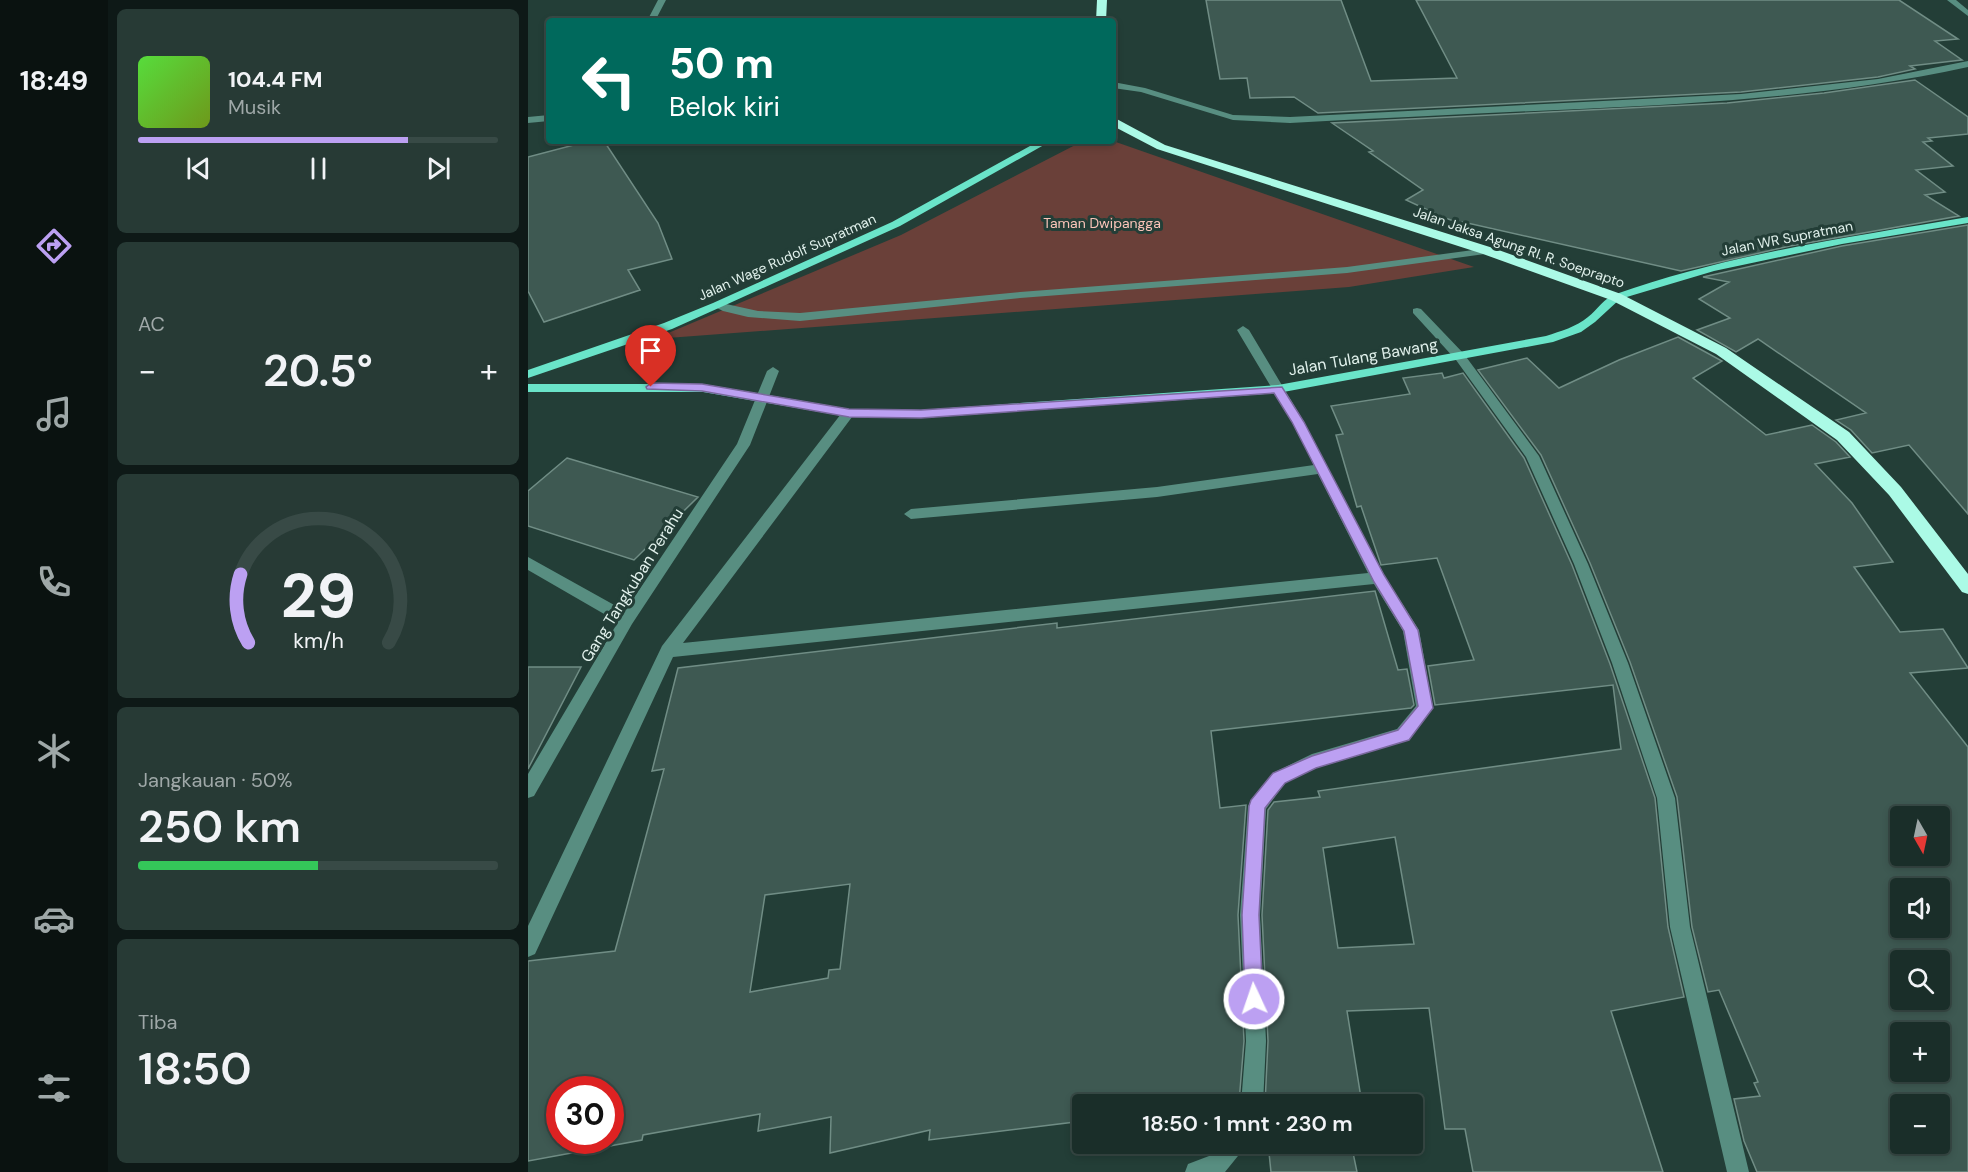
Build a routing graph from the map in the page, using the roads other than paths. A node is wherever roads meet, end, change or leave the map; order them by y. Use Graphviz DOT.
graph roads {
  1 [pos="663,0"];
  2 [pos="1102,0"];
  3 [pos="1951,0"];
  4 [pos="1968,14"];
  5 [pos="653,18"];
  6 [pos="1101,18"];
  7 [pos="1968,64"];
  8 [pos="1116,85"];
  9 [pos="546,118"];
  10 [pos="528,120"];
  11 [pos="1116,122"];
  12 [pos="1041,144"];
  13 [pos="1968,220"];
  14 [pos="1488,251"];
  15 [pos="1616,297"];
  16 [pos="717,305"];
  17 [pos="1417,311"];
  18 [pos="1243,330"];
  19 [pos="1460,357"];
  20 [pos="773,371"];
  21 [pos="528,374"];
  22 [pos="528,388"];
  23 [pos="1278,389"];
  24 [pos="762,397"];
  25 [pos="849,413"];
  26 [pos="1322,469"];
  27 [pos="911,514"];
  28 [pos="528,563"];
  29 [pos="1378,578"];
  30 [pos="1968,586"];
  31 [pos="627,620"];
  32 [pos="668,651"];
  33 [pos="528,790"];
  34 [pos="528,947"];
  35 [pos="1252,1094"];
  36 [pos="1224,1154"];
  37 [pos="1196,1172"];
  38 [pos="1738,1172"];
  1 -- 5 [label="street"];
  2 -- 6 [label="highway"];
  3 -- 4 [label="street"];
  7 -- 8 [label="street"];
  9 -- 10 [label="street"];
  11 -- 14 [label="highway, Jalan Jaksa Agung RI. R. Soeprapto"];
  12 -- 16 [label="main road, Jalan Wage Rudolf Supratman"];
  13 -- 15 [label="main road, Jalan WR Supratman"];
  14 -- 15 [label="highway, Jalan Jaksa Agung RI. R. Soeprapto"];
  14 -- 16 [label="street"];
  15 -- 19 [label="main road, Jalan Tulang Bawang"];
  15 -- 30 [label="highway, Jalan Jaksa Agung RI. R. Soeprapto"];
  16 -- 21 [label="main road, Jalan Wage Rudolf Supratman"];
  17 -- 19 [label="street"];
  18 -- 23 [label="street"];
  19 -- 23 [label="main road, Jalan Tulang Bawang"];
  19 -- 38 [label="street"];
  20 -- 24 [label="street, Gang Tangkuban Perahu"];
  22 -- 24 [label="main road, Jalan Tulang Bawang"];
  23 -- 25 [label="main road, Jalan Tulang Bawang"];
  23 -- 26 [label="street"];
  24 -- 25 [label="main road, Jalan Tulang Bawang"];
  24 -- 31 [label="street, Gang Tangkuban Perahu"];
  25 -- 32 [label="street"];
  26 -- 27 [label="street"];
  26 -- 29 [label="street"];
  28 -- 31 [label="street"];
  29 -- 32 [label="street"];
  29 -- 35 [label="street"];
  31 -- 33 [label="street, Gang Tangkuban Perahu"];
  32 -- 34 [label="street"];
  36 -- 37 [label="street"];
}
